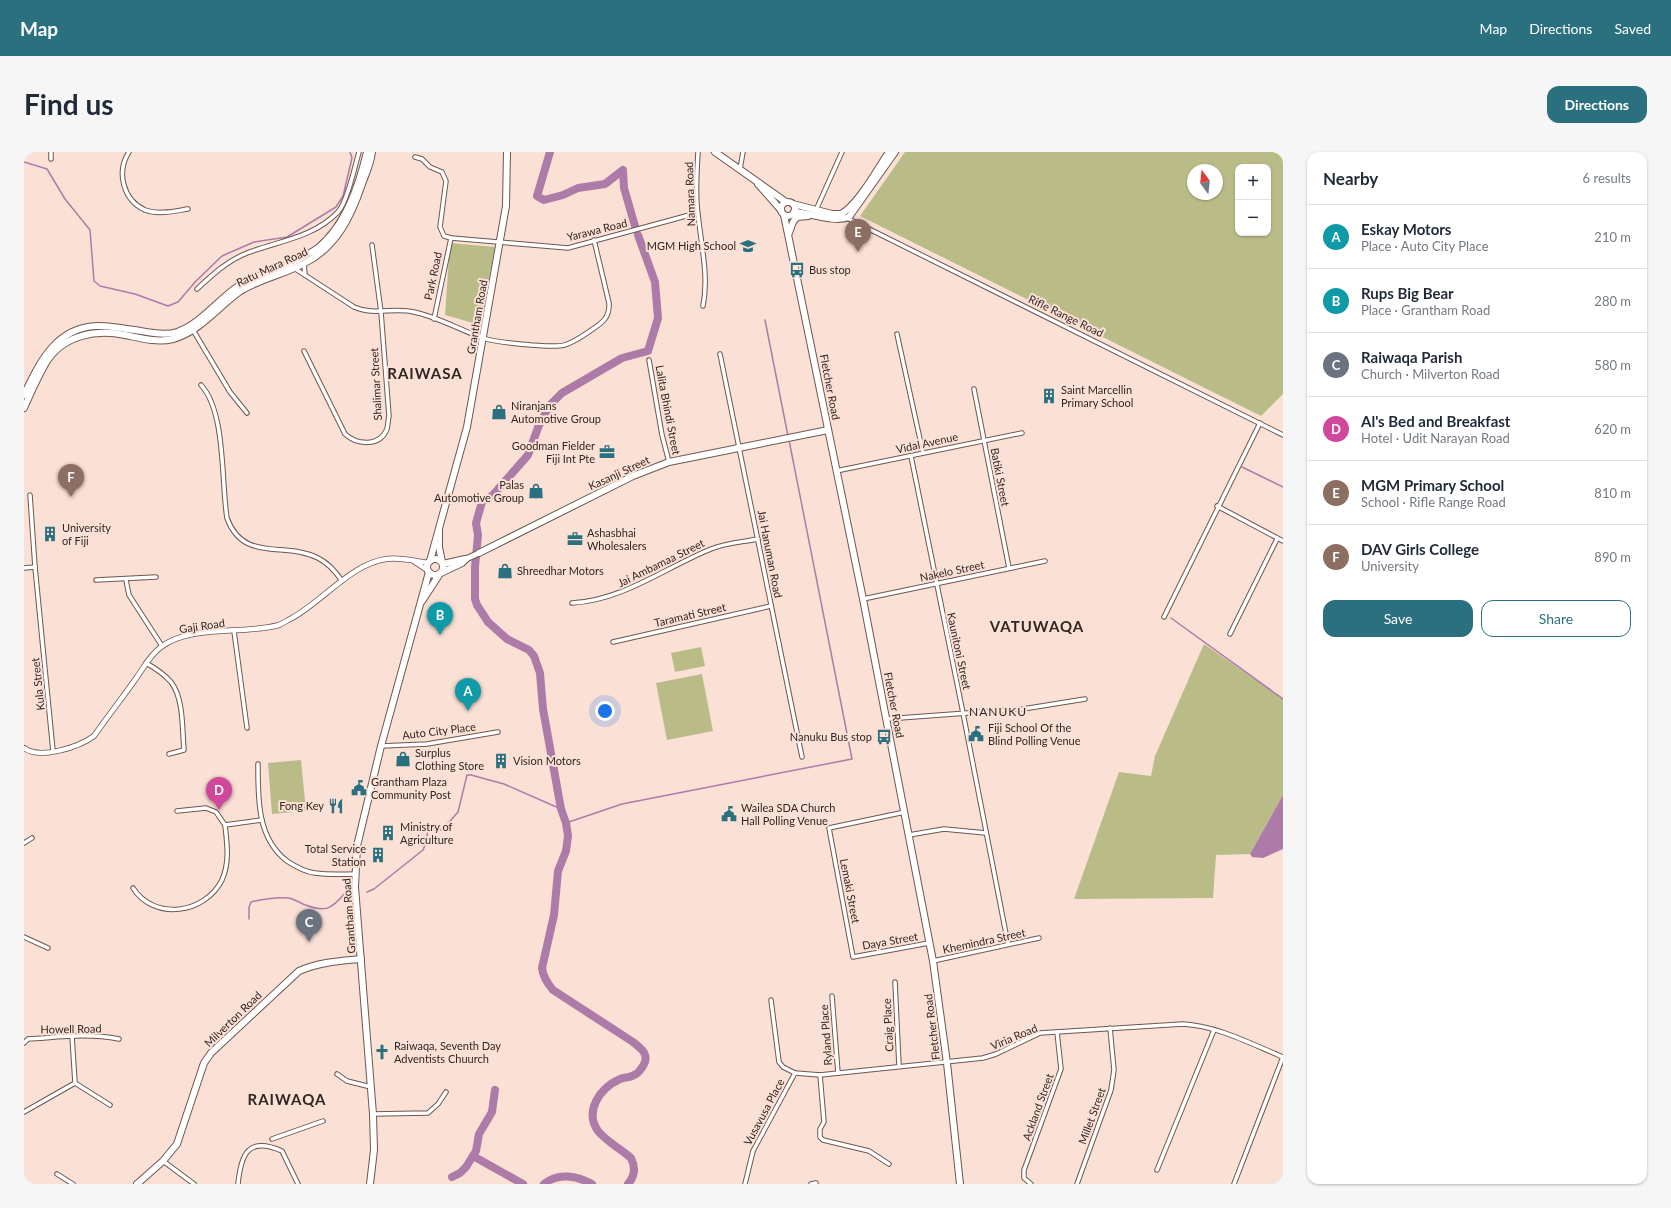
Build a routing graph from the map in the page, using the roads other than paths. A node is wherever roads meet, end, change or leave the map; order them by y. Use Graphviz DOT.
graph roads {
  1 [pos="51,152"];
  2 [pos="129,152"];
  3 [pos="359,152"];
  4 [pos="367,152"];
  5 [pos="372,152"];
  6 [pos="507,152"];
  7 [pos="698,152"];
  8 [pos="715,152"];
  9 [pos="743,152"];
  10 [pos="842,152"];
  11 [pos="889,152"];
  12 [pos="895,152"];
  13 [pos="415,157"];
  14 [pos="51,159"];
  15 [pos="740,169"];
  16 [pos="756,182"];
  17 [pos="786,202"];
  18 [pos="794,204"];
  19 [pos="188,209"];
  20 [pos="816,210"];
  21 [pos="783,212"];
  22 [pos="698,213"];
  23 [pos="793,213"];
  24 [pos="844,216"];
  25 [pos="827,218"];
  26 [pos="789,233"];
  27 [pos="451,238"];
  28 [pos="594,240"];
  29 [pos="500,242"];
  30 [pos="372,245"];
  31 [pos="304,264"];
  32 [pos="294,268"];
  33 [pos="305,275"];
  34 [pos="197,289"];
  35 [pos="703,306"];
  36 [pos="381,312"];
  37 [pos="434,319"];
  38 [pos="193,330"];
  39 [pos="896,334"];
  40 [pos="483,338"];
  41 [pos="304,351"];
  42 [pos="720,354"];
  43 [pos="649,360"];
  44 [pos="201,385"];
  45 [pos="974,389"];
  46 [pos="24,395"];
  47 [pos="24,408"];
  48 [pos="246,413"];
  49 [pos="1260,423"];
  50 [pos="828,430"];
  51 [pos="1022,433"];
  52 [pos="1283,435"];
  53 [pos="984,441"];
  54 [pos="739,448"];
  55 [pos="923,453"];
  56 [pos="911,456"];
  57 [pos="669,462"];
  58 [pos="836,471"];
  59 [pos="30,496"];
  60 [pos="1217,506"];
  61 [pos="439,531"];
  62 [pos="758,539"];
  63 [pos="1277,539"];
  64 [pos="1283,541"];
  65 [pos="479,553"];
  66 [pos="469,558"];
  67 [pos="414,561"];
  68 [pos="1045,561"];
  69 [pos="429,562"];
  70 [pos="442,563"];
  71 [pos="35,567"];
  72 [pos="24,568"];
  73 [pos="1010,568"];
  74 [pos="428,571"];
  75 [pos="440,574"];
  76 [pos="156,577"];
  77 [pos="96,580"];
  78 [pos="126,580"];
  79 [pos="342,581"];
  80 [pos="936,584"];
  81 [pos="863,599"];
  82 [pos="572,603"];
  83 [pos="419,605"];
  84 [pos="771,606"];
  85 [pos="1164,617"];
  86 [pos="234,631"];
  87 [pos="1230,634"];
  88 [pos="613,642"];
  89 [pos="162,646"];
  90 [pos="146,662"];
  91 [pos="1085,699"];
  92 [pos="963,713"];
  93 [pos="886,719"];
  94 [pos="247,728"];
  95 [pos="498,732"];
  96 [pos="381,746"];
  97 [pos="24,748"];
  98 [pos="54,752"];
  99 [pos="168,754"];
  100 [pos="802,757"];
  101 [pos="258,764"];
  102 [pos="177,811"];
  103 [pos="905,812"];
  104 [pos="262,820"];
  105 [pos="225,825"];
  106 [pos="986,833"];
  107 [pos="909,835"];
  108 [pos="32,838"];
  109 [pos="24,843"];
  110 [pos="356,874"];
  111 [pos="133,888"];
  112 [pos="24,937"];
  113 [pos="1039,938"];
  114 [pos="929,943"];
  115 [pos="1008,944"];
  116 [pos="48,948"];
  117 [pos="853,957"];
  118 [pos="361,959"];
  119 [pos="933,961"];
  120 [pos="895,982"];
  121 [pos="832,996"];
  122 [pos="771,1000"];
  123 [pos="1110,1028"];
  124 [pos="1214,1030"];
  125 [pos="1057,1032"];
  126 [pos="72,1036"];
  127 [pos="119,1039"];
  128 [pos="24,1042"];
  129 [pos="1283,1057"];
  130 [pos="947,1063"];
  131 [pos="899,1066"];
  132 [pos="795,1073"];
  133 [pos="838,1073"];
  134 [pos="337,1074"];
  135 [pos="820,1075"];
  136 [pos="75,1083"];
  137 [pos="371,1087"];
  138 [pos="446,1092"];
  139 [pos="110,1105"];
  140 [pos="24,1112"];
  141 [pos="373,1114"];
  142 [pos="323,1121"];
  143 [pos="272,1139"];
  144 [pos="163,1161"];
  145 [pos="889,1164"];
  146 [pos="1157,1170"];
  147 [pos="57,1174"];
  148 [pos="816,1183"];
  149 [pos="73,1184"];
  150 [pos="137,1184"];
  151 [pos="194,1184"];
  152 [pos="238,1184"];
  153 [pos="298,1184"];
  154 [pos="370,1184"];
  155 [pos="746,1184"];
  156 [pos="811,1184"];
  157 [pos="960,1184"];
  158 [pos="1031,1184"];
  159 [pos="1077,1184"];
  160 [pos="1234,1184"];
  1 -- 14 [label="street"];
  2 -- 19 [label="street"];
  3 -- 34 [label="street"];
  4 -- 46 [label="main road, Ratu Mara Road"];
  5 -- 31 [label="main road, Ratu Mara Road"];
  6 -- 29 [label="main road, Grantham Road"];
  7 -- 22 [label="street, Namara Road"];
  8 -- 15 [label="main road"];
  9 -- 15 [label="street"];
  10 -- 20 [label="street"];
  11 -- 24 [label="main road"];
  12 -- 24 [label="main road"];
  13 -- 27 [label="street"];
  15 -- 16 [label="main road"];
  16 -- 17 [label="main road"];
  16 -- 21 [label="main road"];
  17 -- 18 [label="main road"];
  17 -- 21 [label="main road"];
  18 -- 20 [label="main road"];
  18 -- 23 [label="main road"];
  20 -- 24 [label="main road"];
  21 -- 23 [label="main road"];
  21 -- 26 [label="main road, Fletcher Road"];
  22 -- 28 [label="street, Yarawa Road"];
  22 -- 35 [label="street, Namara Road"];
  23 -- 25 [label="main road"];
  23 -- 26 [label="main road, Fletcher Road"];
  24 -- 25 [label="main road"];
  24 -- 49 [label="street, Rifle Range Road"];
  25 -- 26 [label="main road"];
  26 -- 50 [label="main road, Fletcher Road"];
  27 -- 29 [label="street, Yarawa Road"];
  27 -- 37 [label="street, Park Road"];
  28 -- 29 [label="street, Yarawa Road"];
  28 -- 40 [label="street"];
  29 -- 40 [label="main road, Grantham Road"];
  30 -- 36 [label="street, Shalimar Street"];
  31 -- 32 [label="main road, Ratu Mara Road"];
  31 -- 33 [label="street"];
  32 -- 33 [label="street"];
  32 -- 38 [label="main road, Ratu Mara Road"];
  33 -- 36 [label="street"];
  36 -- 37 [label="street"];
  36 -- 41 [label="street, Shalimar Street"];
  37 -- 40 [label="street"];
  38 -- 47 [label="main road, Ratu Mara Road"];
  38 -- 48 [label="street"];
  39 -- 55 [label="street"];
  40 -- 61 [label="main road, Grantham Road"];
  42 -- 54 [label="street, Jai Hanuman Road"];
  43 -- 57 [label="street, Lalita Bhindi Street"];
  44 -- 79 [label="street"];
  45 -- 53 [label="street, Batiki Street"];
  49 -- 52 [label="street, Rifle Range Road"];
  49 -- 60 [label="street"];
  50 -- 54 [label="main road, Kasanji Street"];
  50 -- 58 [label="main road, Fletcher Road"];
  51 -- 53 [label="street, Vidal Avenue"];
  53 -- 55 [label="street, Vidal Avenue"];
  53 -- 73 [label="street, Batiki Street"];
  54 -- 57 [label="main road, Kasanji Street"];
  54 -- 62 [label="street, Jai Hanuman Road"];
  55 -- 56 [label="street, Vidal Avenue"];
  56 -- 58 [label="street, Vidal Avenue"];
  56 -- 80 [label="street, Kaunitoni Street"];
  57 -- 65 [label="main road, Kasanji Street"];
  58 -- 81 [label="main road, Fletcher Road"];
  59 -- 71 [label="street, Kula Street"];
  60 -- 63 [label="street"];
  60 -- 85 [label="street"];
  61 -- 69 [label="main road, Grantham Road"];
  61 -- 70 [label="main road, Grantham Road"];
  62 -- 82 [label="street, Jai Ambamaa Street"];
  62 -- 84 [label="street, Jai Hanuman Road"];
  63 -- 64 [label="street"];
  63 -- 87 [label="street"];
  65 -- 66 [label="main road, Kasanji Street"];
  66 -- 70 [label="main road, Kasanji Street"];
  66 -- 75 [label="main road, Kasanji Street"];
  67 -- 69 [label="street, Gaji Road"];
  67 -- 74 [label="street, Gaji Road"];
  67 -- 79 [label="street, Gaji Road"];
  68 -- 73 [label="street, Nakelo Street"];
  69 -- 70 [label="main road"];
  69 -- 74 [label="main road"];
  70 -- 75 [label="main road"];
  71 -- 72 [label="street"];
  71 -- 98 [label="street, Kula Street"];
  73 -- 80 [label="street, Nakelo Street"];
  74 -- 75 [label="main road"];
  74 -- 83 [label="main road, Grantham Road"];
  75 -- 83 [label="main road, Grantham Road"];
  76 -- 78 [label="street"];
  77 -- 78 [label="street"];
  78 -- 89 [label="street"];
  79 -- 86 [label="street, Gaji Road"];
  80 -- 81 [label="street, Nakelo Street"];
  80 -- 92 [label="street, Kaunitoni Street"];
  81 -- 93 [label="main road, Fletcher Road"];
  83 -- 96 [label="main road, Grantham Road"];
  84 -- 88 [label="street, Taramati Street"];
  84 -- 100 [label="street, Jai Hanuman Road"];
  86 -- 89 [label="street, Gaji Road"];
  86 -- 94 [label="street"];
  89 -- 90 [label="street, Gaji Road"];
  90 -- 98 [label="street, Gaji Road"];
  90 -- 99 [label="street"];
  91 -- 92 [label="street"];
  92 -- 93 [label="street"];
  92 -- 106 [label="street, Kaunitoni Street"];
  93 -- 103 [label="main road, Fletcher Road"];
  95 -- 96 [label="street, Auto City Place"];
  96 -- 110 [label="main road, Grantham Road"];
  97 -- 98 [label="street, Gaji Road"];
  101 -- 104 [label="street"];
  102 -- 105 [label="street"];
  103 -- 107 [label="main road, Fletcher Road"];
  103 -- 117 [label="street, Lemaki Street"];
  104 -- 105 [label="street"];
  104 -- 110 [label="street"];
  105 -- 111 [label="street"];
  106 -- 107 [label="street"];
  106 -- 115 [label="street, Kaunitoni Street"];
  107 -- 114 [label="main road, Fletcher Road"];
  108 -- 109 [label="street"];
  110 -- 118 [label="main road, Grantham Road"];
  112 -- 116 [label="street"];
  113 -- 115 [label="street, Khemindra Street"];
  114 -- 117 [label="street, Daya Street"];
  114 -- 119 [label="main road, Fletcher Road"];
  115 -- 119 [label="street, Khemindra Street"];
  118 -- 137 [label="main road, Grantham Road"];
  118 -- 144 [label="main road, Milverton Road"];
  119 -- 130 [label="main road, Fletcher Road"];
  120 -- 131 [label="street, Craig Place"];
  121 -- 133 [label="street, Ryland Place"];
  122 -- 132 [label="street"];
  123 -- 124 [label="street, Viria Road"];
  123 -- 125 [label="street, Viria Road"];
  123 -- 159 [label="street, Millet Street"];
  124 -- 129 [label="street, Viria Road"];
  124 -- 146 [label="street"];
  125 -- 130 [label="street, Viria Road"];
  125 -- 158 [label="street, Ackland Street"];
  126 -- 127 [label="street, Howell Road"];
  126 -- 128 [label="street, Howell Road"];
  126 -- 136 [label="street"];
  129 -- 160 [label="street"];
  130 -- 131 [label="street, Viria Road"];
  130 -- 157 [label="main road, Fletcher Road"];
  131 -- 133 [label="street, Viria Road"];
  132 -- 135 [label="street, Viria Road"];
  132 -- 155 [label="street, Vusavusa Place"];
  133 -- 135 [label="street, Viria Road"];
  134 -- 137 [label="street"];
  135 -- 145 [label="street"];
  136 -- 139 [label="street"];
  136 -- 140 [label="street"];
  137 -- 141 [label="main road, Grantham Road"];
  138 -- 141 [label="street"];
  141 -- 154 [label="main road, Grantham Road"];
  142 -- 143 [label="street"];
  144 -- 150 [label="main road, Milverton Road"];
  144 -- 151 [label="street"];
  147 -- 149 [label="street"];
  148 -- 156 [label="street"];
  152 -- 153 [label="street"];
}
